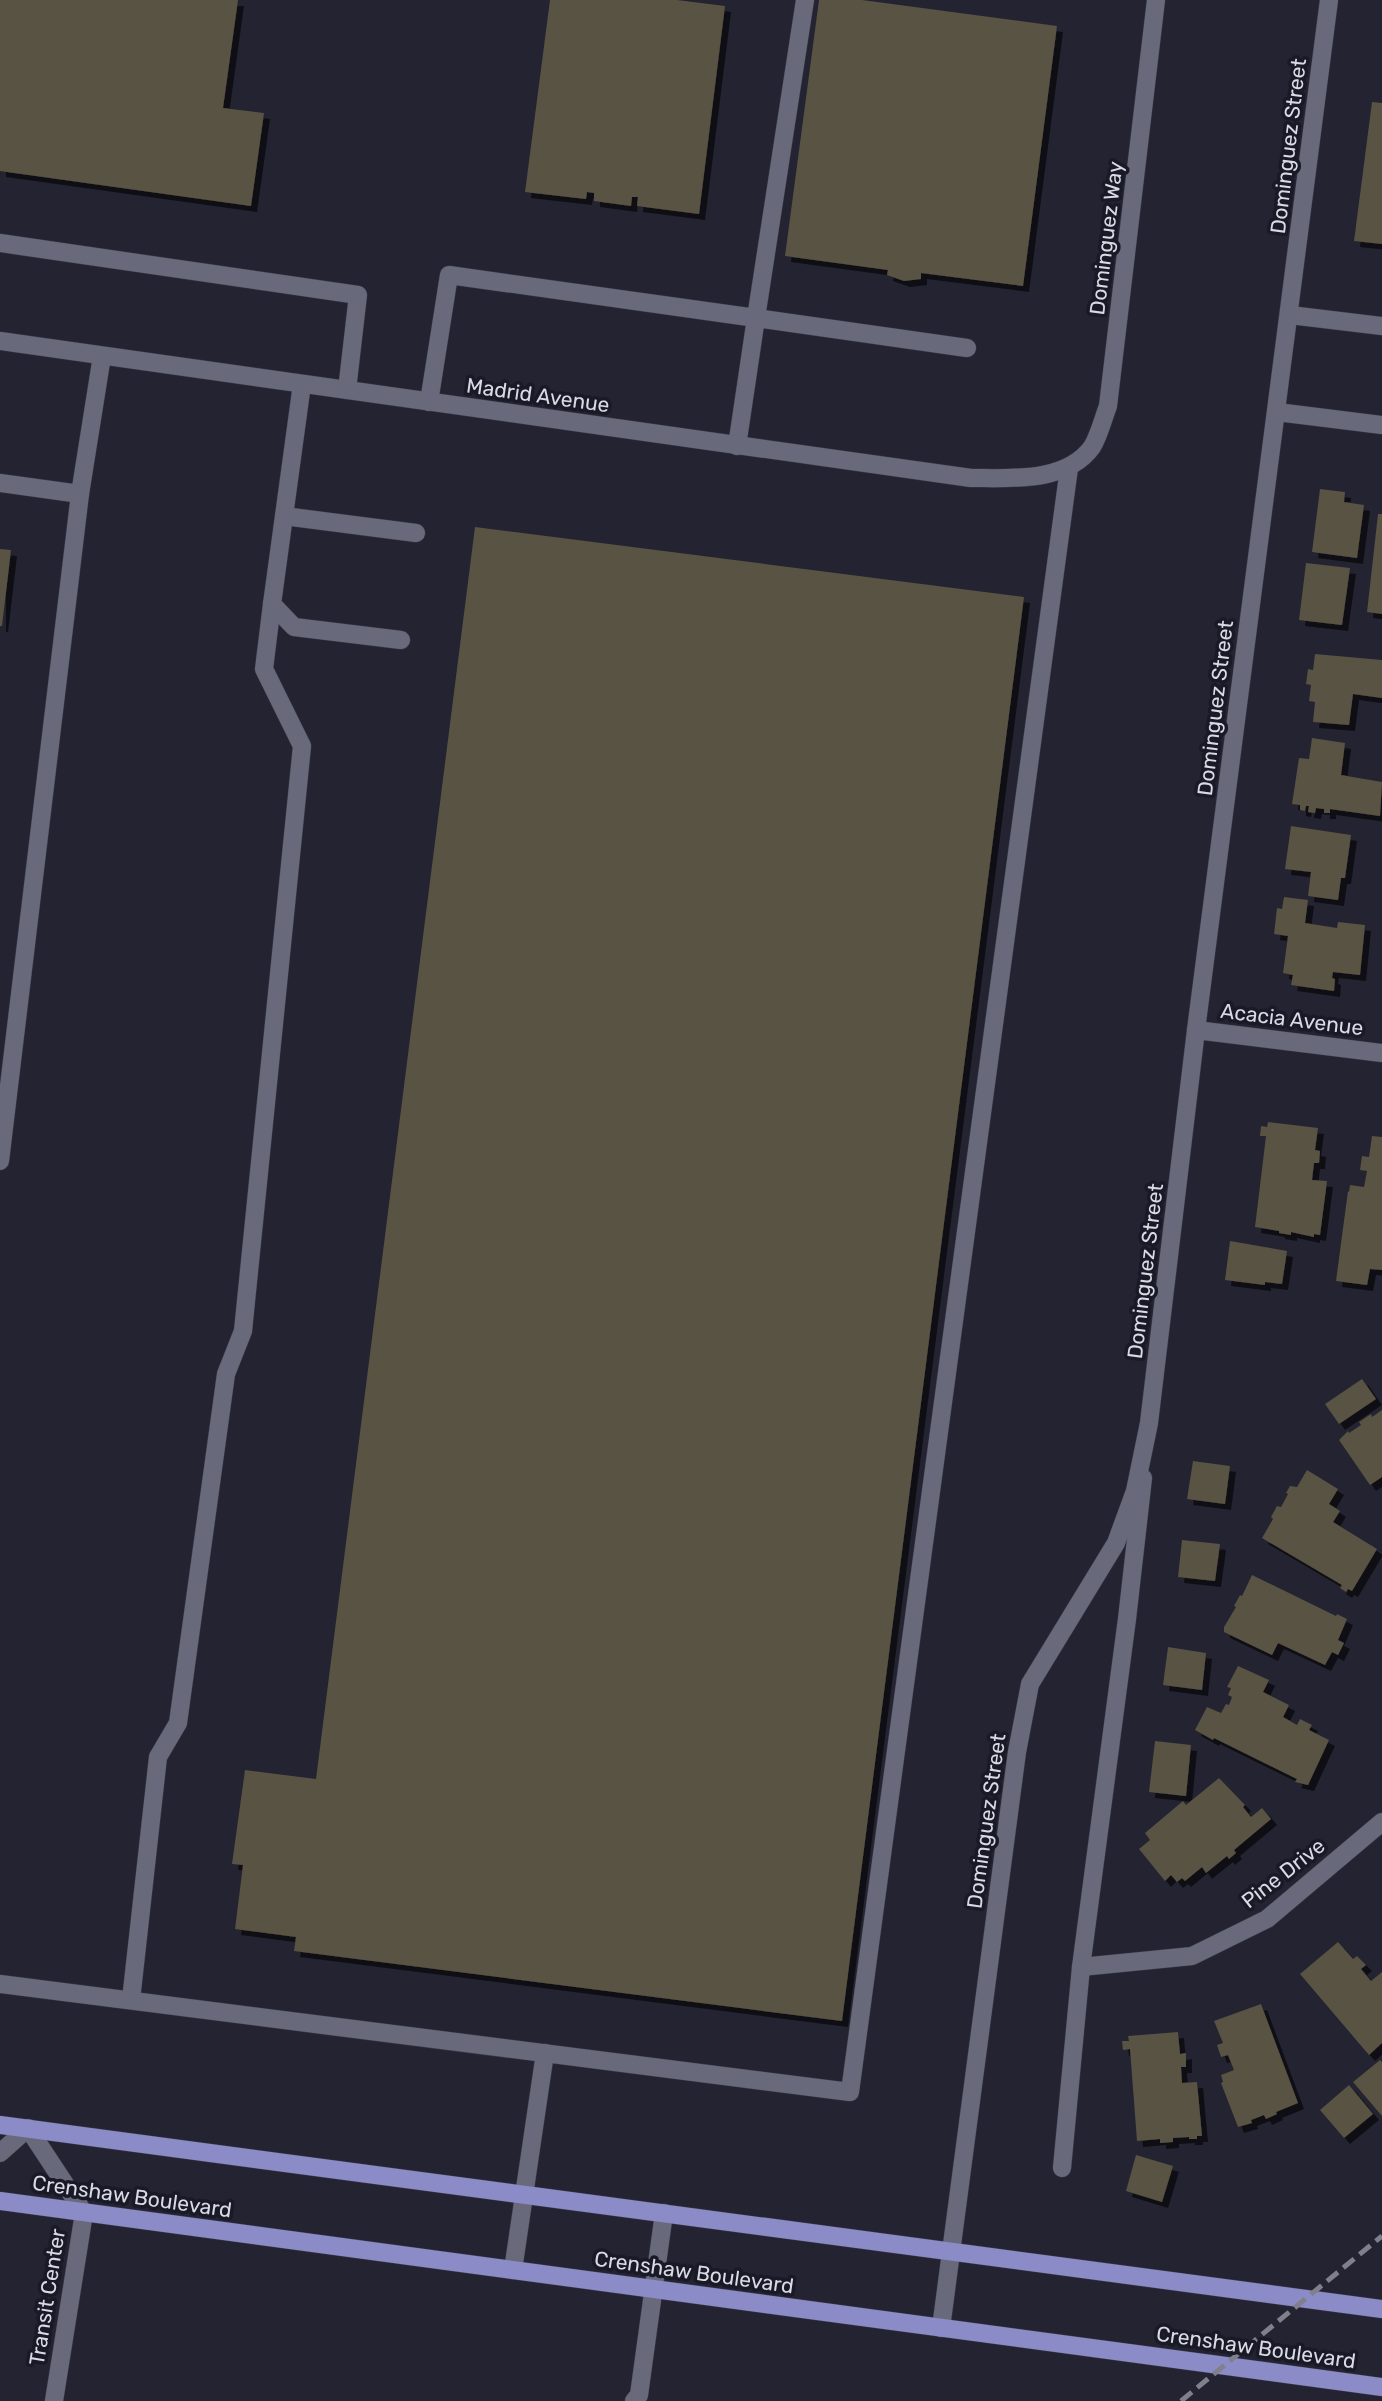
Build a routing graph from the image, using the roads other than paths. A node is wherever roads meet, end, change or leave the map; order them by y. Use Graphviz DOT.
graph roads {
  1 [pos="805,0"];
  2 [pos="1156,0"];
  3 [pos="1329,0"];
  4 [pos="0,243"];
  5 [pos="1290,315"];
  6 [pos="756,318"];
  7 [pos="1382,326"];
  8 [pos="0,341"];
  9 [pos="967,348"];
  10 [pos="102,356"];
  11 [pos="302,384"];
  12 [pos="347,390"];
  13 [pos="429,402"];
  14 [pos="1277,412"];
  15 [pos="1382,425"];
  16 [pos="737,446"];
  17 [pos="1069,468"];
  18 [pos="0,483"];
  19 [pos="80,494"];
  20 [pos="284,516"];
  21 [pos="416,533"];
  22 [pos="272,604"];
  23 [pos="401,640"];
  24 [pos="1196,1030"];
  25 [pos="1382,1054"];
  26 [pos="0,1161"];
  27 [pos="1149,1423"];
  28 [pos="1382,1822"];
  29 [pos="1081,1968"];
  30 [pos="0,1984"];
  31 [pos="131,2000"];
  32 [pos="545,2053"];
  33 [pos="0,2124"];
  34 [pos="28,2128"];
  35 [pos="0,2153"];
  36 [pos="1062,2168"];
  37 [pos="524,2195"];
  38 [pos="0,2202"];
  39 [pos="84,2213"];
  40 [pos="664,2213"];
  41 [pos="951,2253"];
  42 [pos="513,2270"];
  43 [pos="653,2289"];
  44 [pos="1382,2309"];
  45 [pos="941,2328"];
  46 [pos="1382,2387"];
  47 [pos="54,2401"];
  48 [pos="634,2401"];
  1 -- 6 [label="street"];
  2 -- 17 [label="street, Dominguez Way"];
  3 -- 5 [label="street, Dominguez Street"];
  4 -- 12 [label="street"];
  5 -- 7 [label="street"];
  5 -- 14 [label="street, Dominguez Street"];
  6 -- 9 [label="street"];
  6 -- 13 [label="street"];
  6 -- 16 [label="street"];
  8 -- 10 [label="street, Madrid Avenue"];
  10 -- 11 [label="street, Madrid Avenue"];
  10 -- 19 [label="street"];
  11 -- 12 [label="street, Madrid Avenue"];
  11 -- 20 [label="street"];
  12 -- 13 [label="street, Madrid Avenue"];
  13 -- 16 [label="street, Madrid Avenue"];
  14 -- 15 [label="street"];
  14 -- 24 [label="street, Dominguez Street"];
  16 -- 17 [label="street, Madrid Avenue"];
  17 -- 32 [label="street"];
  18 -- 19 [label="street"];
  19 -- 26 [label="street"];
  20 -- 21 [label="street"];
  20 -- 22 [label="street"];
  22 -- 23 [label="street"];
  22 -- 31 [label="street"];
  24 -- 25 [label="street, Acacia Avenue"];
  24 -- 27 [label="street, Dominguez Street"];
  27 -- 29 [label="street, Dominguez Street"];
  27 -- 41 [label="street, Dominguez Street"];
  28 -- 29 [label="street, Pine Drive"];
  29 -- 36 [label="street, Dominguez Street"];
  30 -- 31 [label="street"];
  31 -- 32 [label="street"];
  32 -- 37 [label="street"];
  33 -- 34 [label="main road"];
  34 -- 35 [label="street"];
  34 -- 37 [label="main road"];
  34 -- 39 [label="street, Transit Center"];
  37 -- 40 [label="main road"];
  37 -- 42 [label="street"];
  38 -- 39 [label="main road, Crenshaw Boulevard"];
  39 -- 42 [label="main road, Crenshaw Boulevard"];
  39 -- 47 [label="street, Transit Center"];
  40 -- 41 [label="main road"];
  40 -- 43 [label="street"];
  41 -- 44 [label="main road"];
  41 -- 45 [label="street, Dominguez Street"];
  42 -- 43 [label="main road, Crenshaw Boulevard"];
  43 -- 45 [label="main road, Crenshaw Boulevard"];
  43 -- 48 [label="street"];
  45 -- 46 [label="main road, Crenshaw Boulevard"];
}
